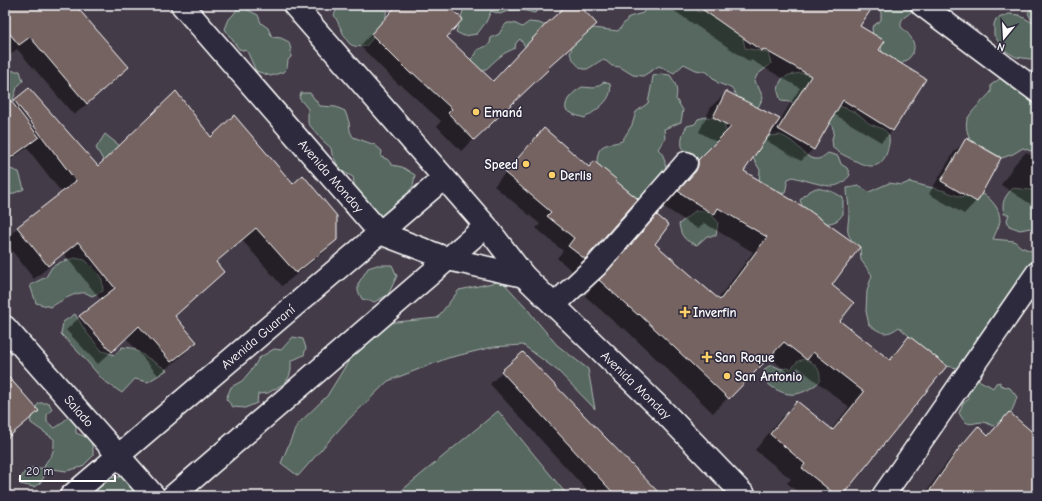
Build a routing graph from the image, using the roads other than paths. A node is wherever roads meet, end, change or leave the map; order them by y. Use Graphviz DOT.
graph roads {
  1 [pos="182,5"];
  2 [pos="294,5"];
  3 [pos="922,5"];
  4 [pos="1037,91"];
  5 [pos="686,163"];
  6 [pos="444,178"];
  7 [pos="486,226"];
  8 [pos="380,233"];
  9 [pos="448,259"];
  10 [pos="1037,272"];
  11 [pos="524,276"];
  12 [pos="554,305"];
  13 [pos="5,327"];
  14 [pos="118,456"];
  15 [pos="71,496"];
  16 [pos="154,496"];
  17 [pos="173,496"];
  18 [pos="745,496"];
  19 [pos="883,496"];
  1 -- 8 [label="main road, Avenida Monday"];
  2 -- 6 [label="main road, Avenida Monday"];
  3 -- 4 [label="main road"];
  5 -- 12 [label="main road"];
  6 -- 7 [label="main road, Avenida Monday"];
  6 -- 8 [label="main road, Avenida Guaraní"];
  7 -- 9 [label="main road"];
  7 -- 11 [label="main road, Avenida Monday"];
  8 -- 9 [label="main road, Avenida Monday"];
  8 -- 14 [label="main road, Avenida Guaraní"];
  9 -- 11 [label="main road, Avenida Monday"];
  9 -- 17 [label="main road"];
  10 -- 19 [label="main road"];
  11 -- 12 [label="main road, Avenida Monday"];
  12 -- 18 [label="main road, Avenida Monday"];
  13 -- 14 [label="main road, Salado"];
  14 -- 15 [label="main road, Avenida Guaraní"];
  14 -- 16 [label="main road, Salado"];
}
